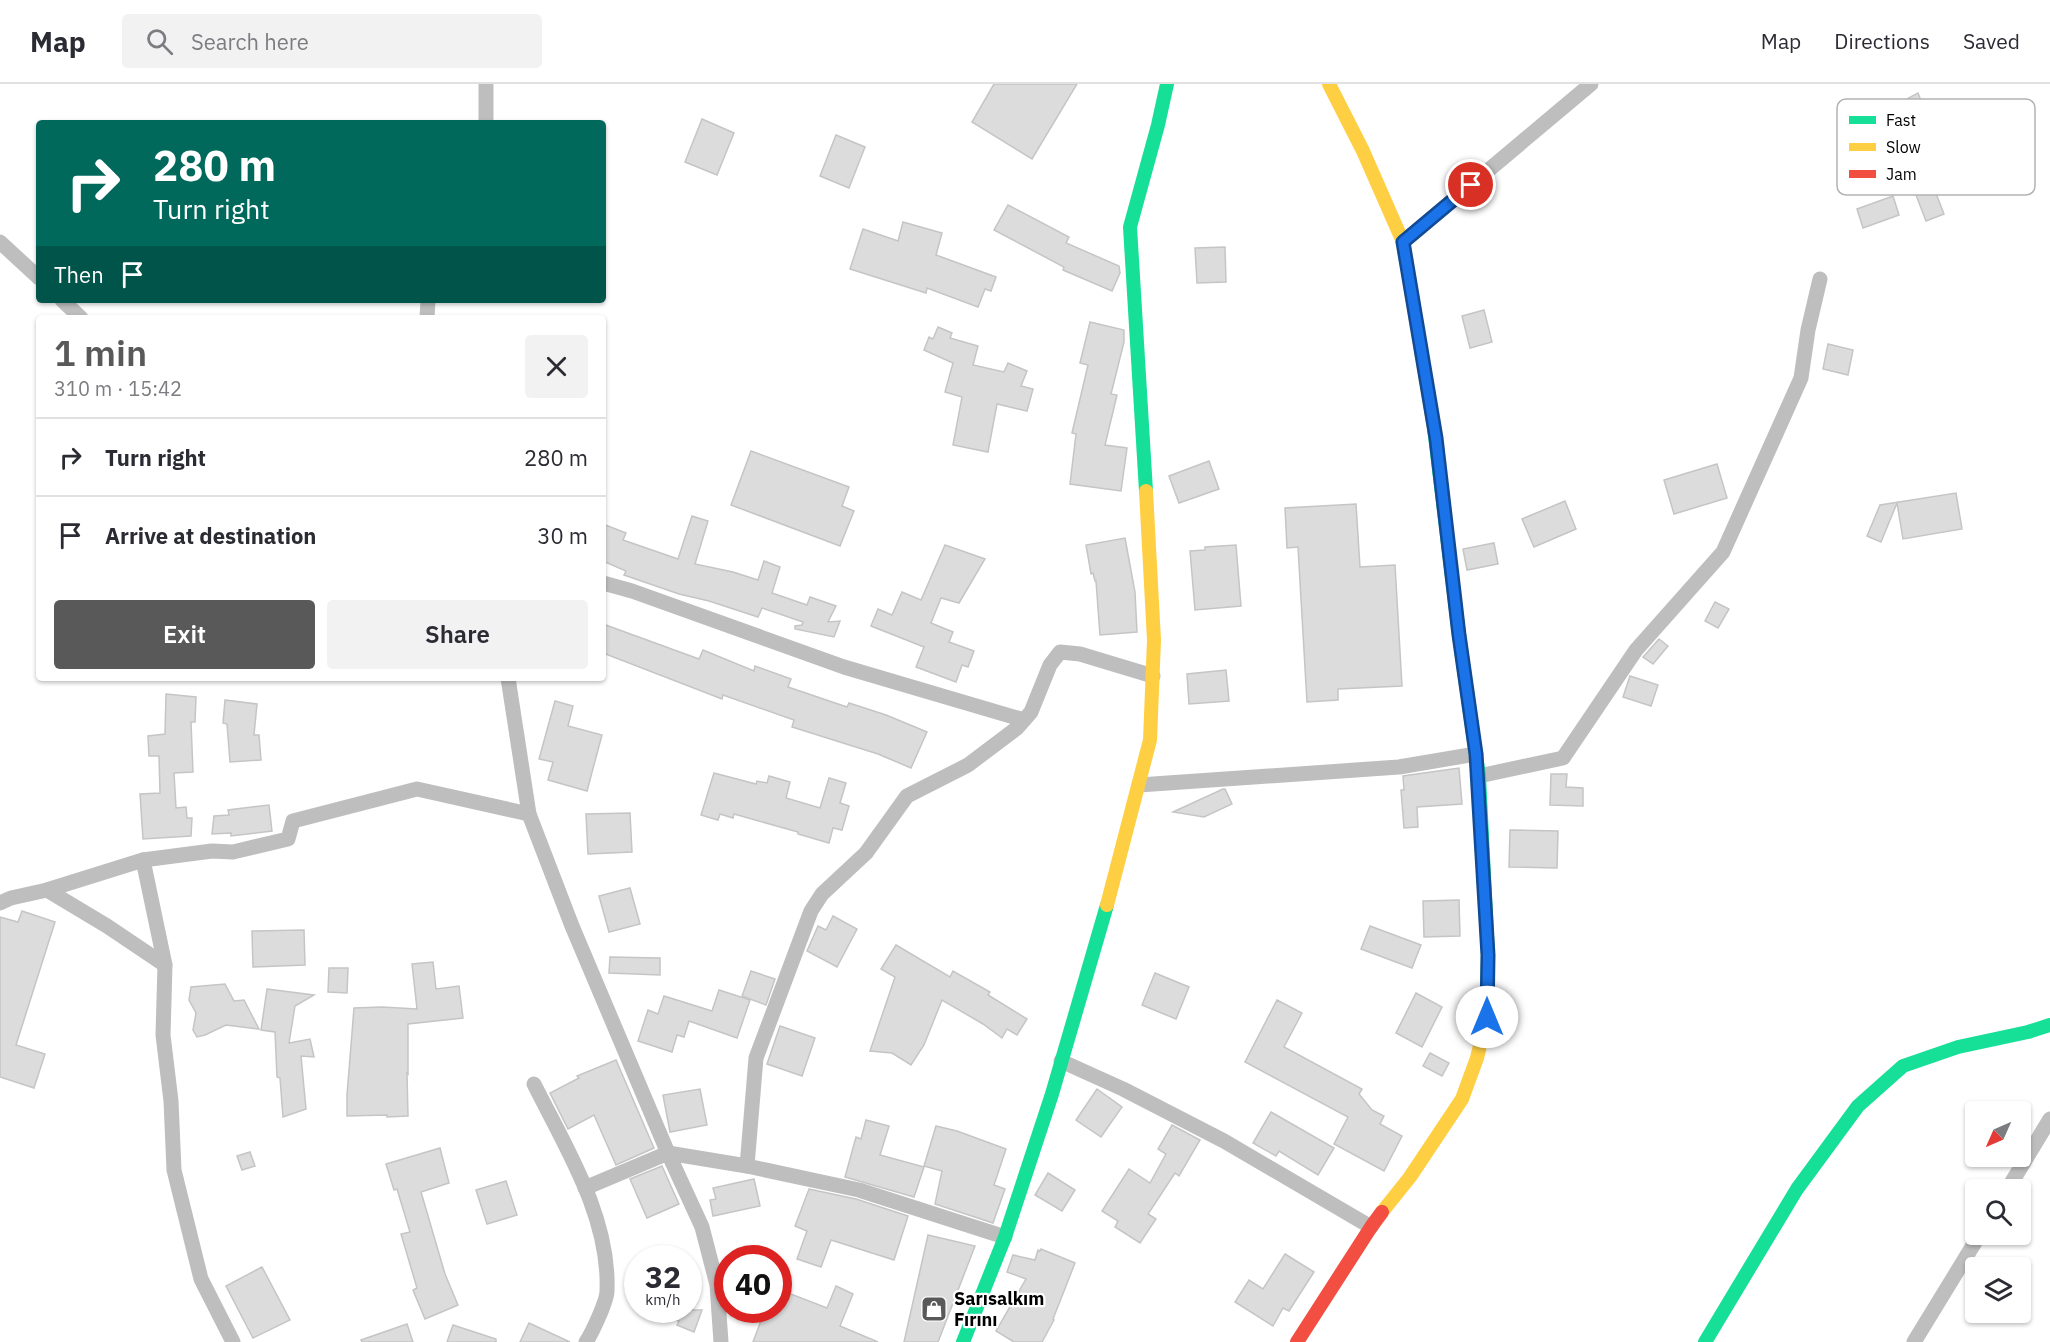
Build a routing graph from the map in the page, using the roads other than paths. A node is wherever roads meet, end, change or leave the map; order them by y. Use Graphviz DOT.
graph roads {
  1 [pos="486,84"];
  2 [pos="1167,84"];
  3 [pos="1329,84"];
  4 [pos="1591,84"];
  5 [pos="486,120"];
  6 [pos="0,242"];
  7 [pos="1403,242"];
  8 [pos="36,275"];
  9 [pos="1820,279"];
  10 [pos="65,303"];
  11 [pos="78,315"];
  12 [pos="606,584"];
  13 [pos="1153,676"];
  14 [pos="508,681"];
  15 [pos="1024,720"];
  16 [pos="1476,754"];
  17 [pos="1479,776"];
  18 [pos="1139,786"];
  19 [pos="529,814"];
  20 [pos="143,860"];
  21 [pos="47,891"];
  22 [pos="0,903"];
  23 [pos="165,965"];
  24 [pos="2050,1025"];
  25 [pos="1062,1061"];
  26 [pos="534,1084"];
  27 [pos="2050,1119"];
  28 [pos="668,1153"];
  29 [pos="747,1166"];
  30 [pos="2014,1179"];
  31 [pos="585,1188"];
  32 [pos="1371,1227"];
  33 [pos="1005,1237"];
  34 [pos="1973,1245"];
  35 [pos="233,1342"];
  36 [pos="586,1342"];
  37 [pos="720,1342"];
  38 [pos="963,1342"];
  39 [pos="1297,1342"];
  40 [pos="1705,1342"];
  41 [pos="1914,1342"];
  1 -- 5 [label="street"];
  2 -- 13 [label="street"];
  3 -- 7 [label="street"];
  4 -- 7 [label="street"];
  6 -- 8 [label="street"];
  7 -- 16 [label="street"];
  9 -- 17 [label="street"];
  10 -- 11 [label="street"];
  12 -- 15 [label="street"];
  13 -- 15 [label="street"];
  13 -- 18 [label="street"];
  14 -- 19 [label="street"];
  15 -- 29 [label="street"];
  16 -- 17 [label="street"];
  16 -- 18 [label="street"];
  17 -- 32 [label="street"];
  18 -- 25 [label="street"];
  19 -- 20 [label="street"];
  19 -- 28 [label="street"];
  20 -- 21 [label="street"];
  20 -- 23 [label="street"];
  21 -- 22 [label="street"];
  21 -- 23 [label="street"];
  23 -- 35 [label="street"];
  24 -- 40 [label="street"];
  25 -- 32 [label="street"];
  25 -- 33 [label="street"];
  26 -- 31 [label="street"];
  27 -- 30 [label="street"];
  28 -- 29 [label="street"];
  28 -- 31 [label="street"];
  28 -- 37 [label="street"];
  29 -- 33 [label="street"];
  31 -- 36 [label="street"];
  32 -- 39 [label="street"];
  33 -- 38 [label="street"];
  34 -- 41 [label="street"];
}
